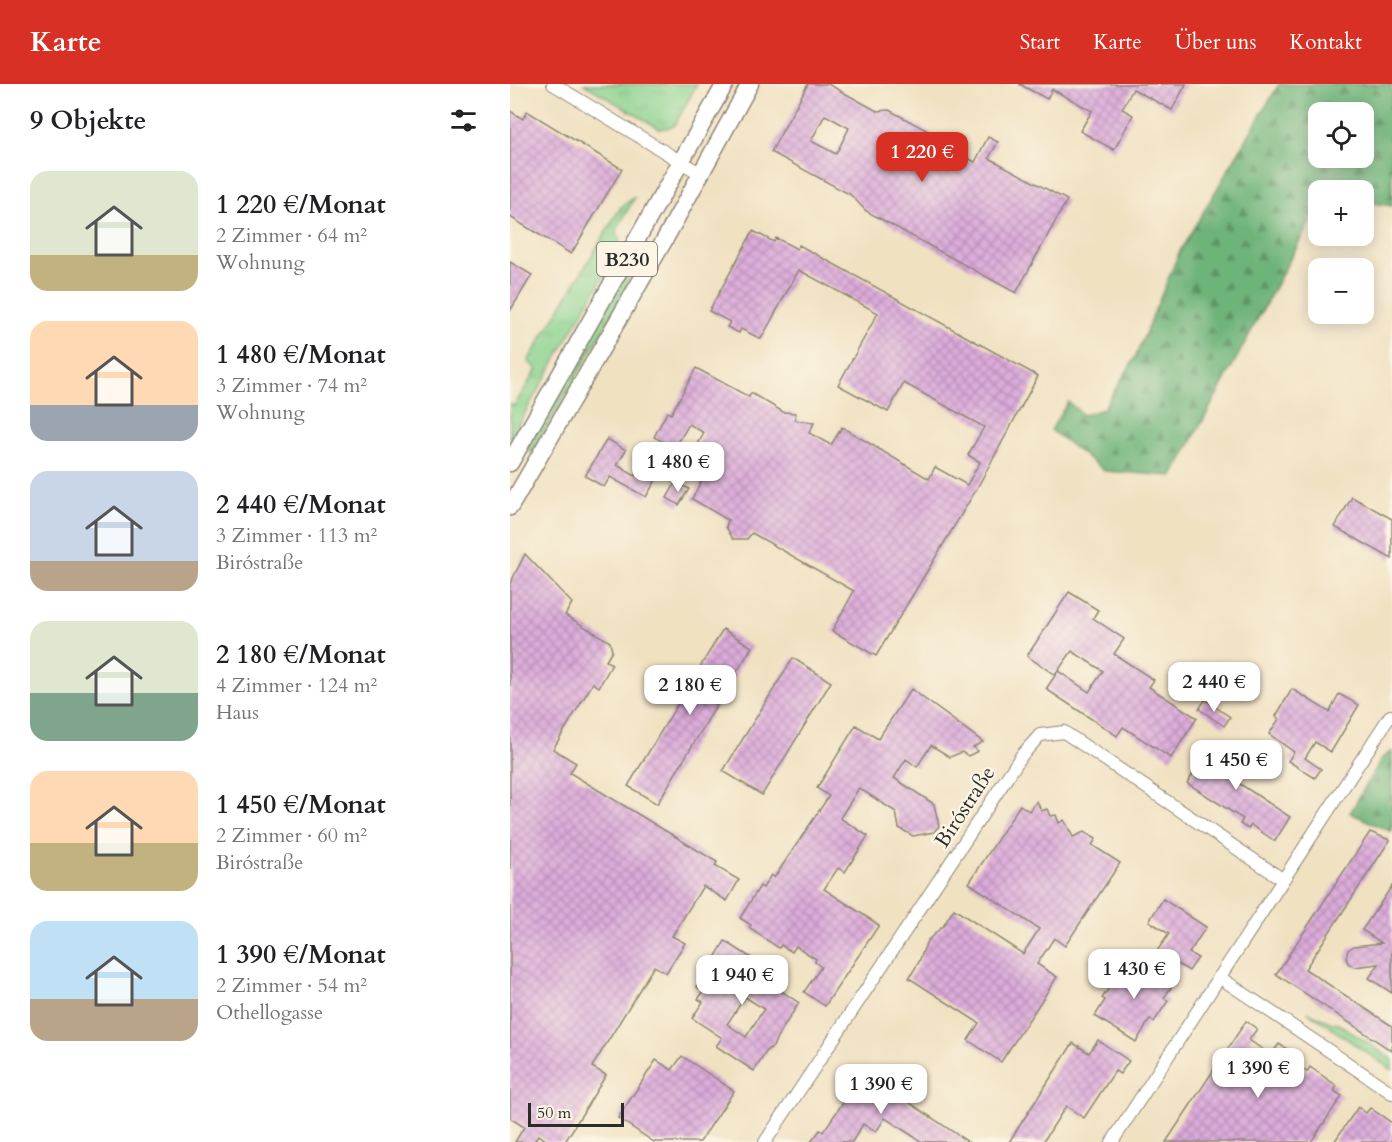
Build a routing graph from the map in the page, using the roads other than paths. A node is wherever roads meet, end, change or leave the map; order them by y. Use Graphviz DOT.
graph roads {
  1 [pos="553,84"];
  2 [pos="725,84"];
  3 [pos="750,84"];
  4 [pos="680,163"];
  5 [pos="701,174"];
  6 [pos="510,463"];
  7 [pos="510,507"];
  8 [pos="1389,716"];
  9 [pos="1282,879"];
  10 [pos="1219,977"];
  11 [pos="1392,1093"];
  12 [pos="765,1142"];
  13 [pos="1112,1142"];
  1 -- 4 [label="street"];
  2 -- 4 [label="main road, B230"];
  3 -- 5 [label="main road, B230"];
  4 -- 5 [label="street"];
  4 -- 6 [label="main road, B230"];
  5 -- 7 [label="main road, B230"];
  8 -- 9 [label="street"];
  9 -- 10 [label="street"];
  9 -- 12 [label="street, Biróstraße"];
  10 -- 11 [label="street"];
  10 -- 13 [label="street"];
}
